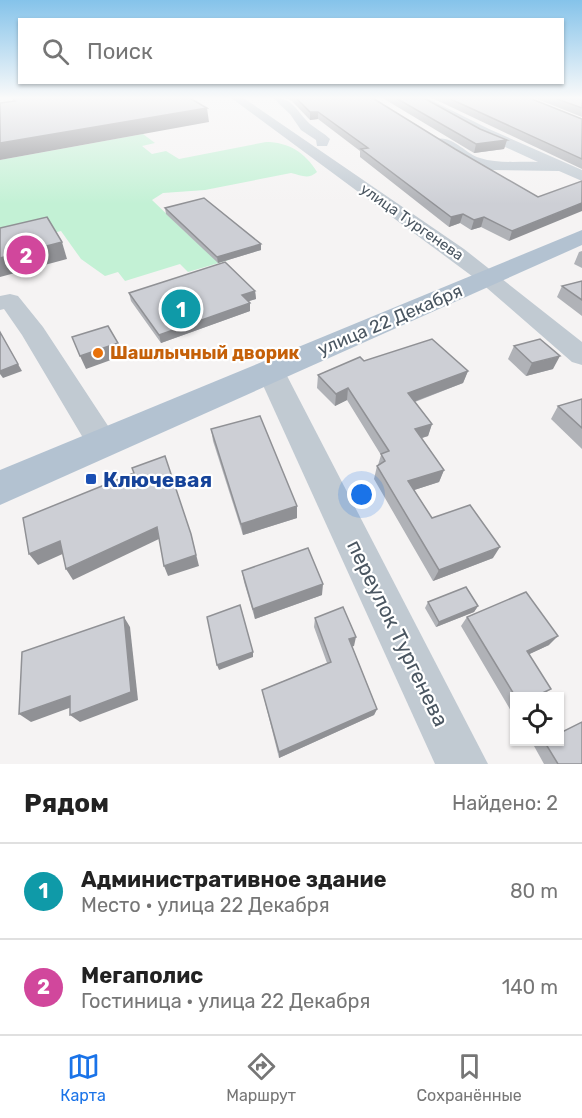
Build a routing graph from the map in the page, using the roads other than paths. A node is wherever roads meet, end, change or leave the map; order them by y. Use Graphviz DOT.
graph roads {
  1 [pos="283,133"];
  2 [pos="314,133"];
  3 [pos="427,133"];
  4 [pos="485,133"];
  5 [pos="307,151"];
  6 [pos="557,167"];
  7 [pos="582,176"];
  8 [pos="582,237"];
  9 [pos="489,278"];
  10 [pos="3,306"];
  11 [pos="582,356"];
  12 [pos="271,372"];
  13 [pos="103,444"];
  14 [pos="0,488"];
  15 [pos="462,764"];
  1 -- 5 [label="street, улица Тургенева"];
  2 -- 5 [label="street"];
  3 -- 6 [label="street"];
  4 -- 6 [label="street"];
  5 -- 9 [label="street, улица Тургенева"];
  6 -- 7 [label="street"];
  8 -- 9 [label="main road, улица 22 Декабря"];
  9 -- 11 [label="street, улица Тургенева"];
  9 -- 12 [label="main road, улица 22 Декабря"];
  10 -- 13 [label="street"];
  12 -- 13 [label="main road, улица 22 Декабря"];
  12 -- 15 [label="street, переулок Тургенева"];
  13 -- 14 [label="main road, улица 22 Декабря"];
}
